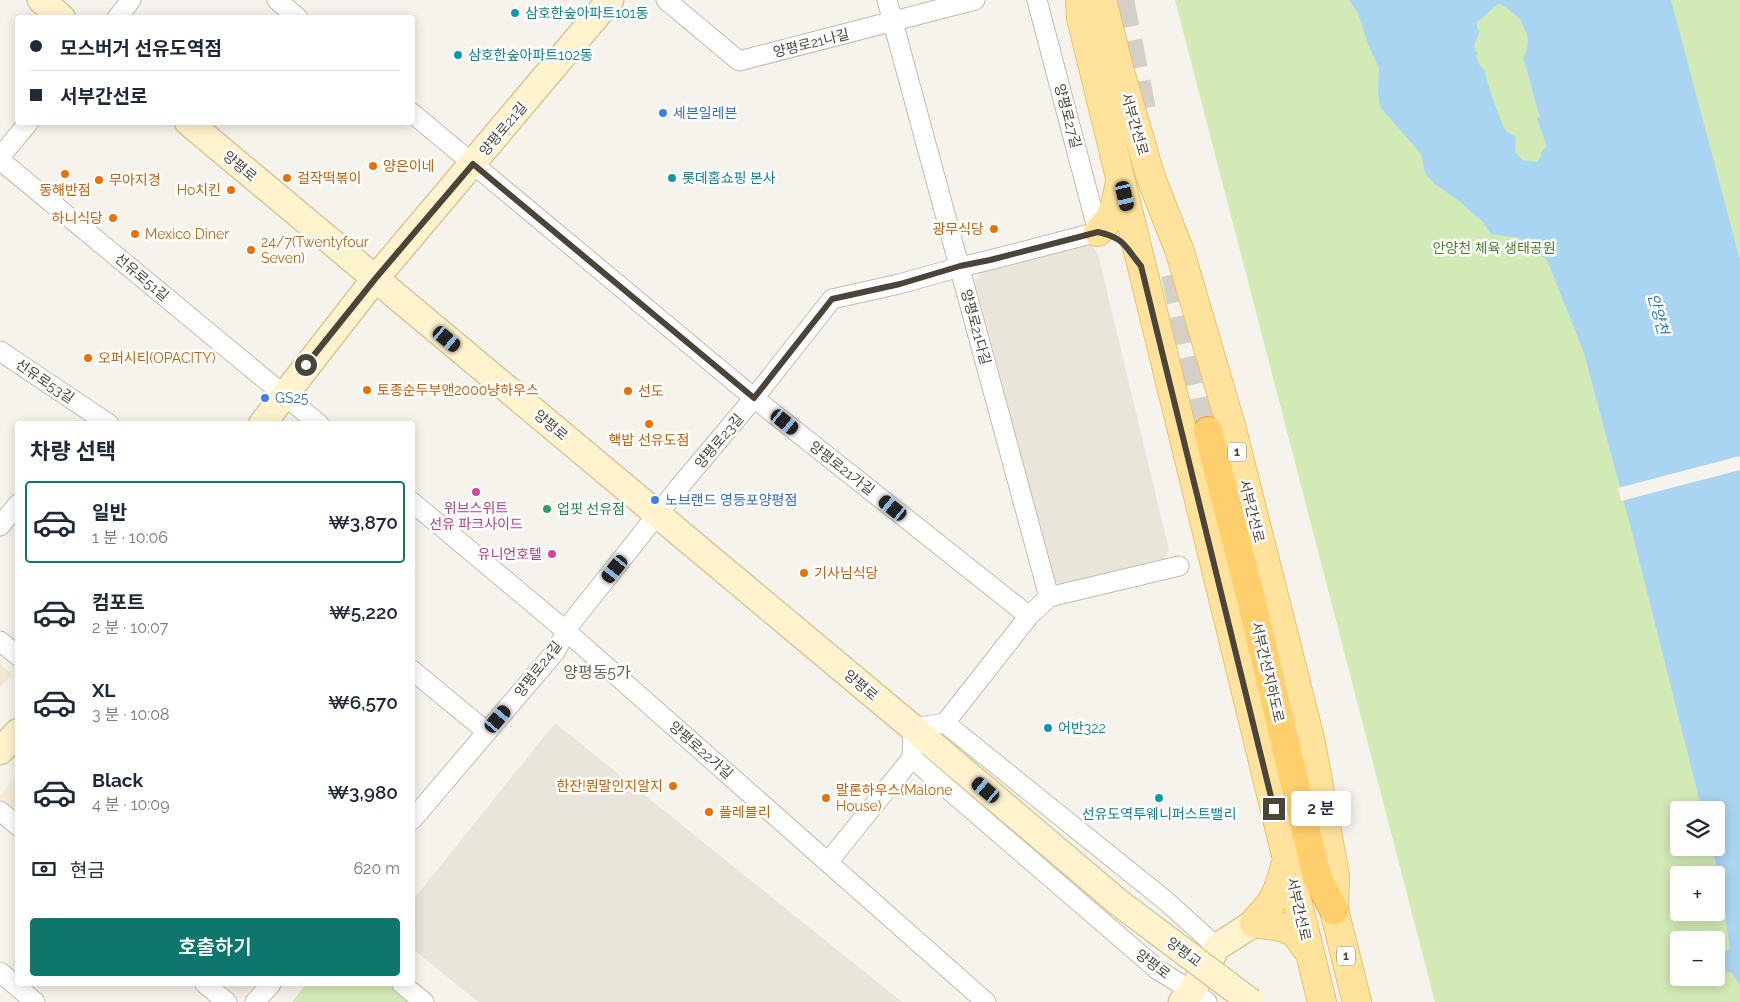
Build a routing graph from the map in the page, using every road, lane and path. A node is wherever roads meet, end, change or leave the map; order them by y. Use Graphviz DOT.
graph roads {
  1 [pos="41,0"];
  2 [pos="131,0"];
  3 [pos="277,0"];
  4 [pos="610,0"];
  5 [pos="666,0"];
  6 [pos="886,0"];
  7 [pos="975,0"];
  8 [pos="1037,0"];
  9 [pos="1102,0"];
  10 [pos="1075,6"];
  11 [pos="58,15"];
  12 [pos="119,15"];
  13 [pos="294,15"];
  14 [pos="893,22"];
  15 [pos="415,116"];
  16 [pos="27,125"];
  17 [pos="192,125"];
  18 [pos="0,158"];
  19 [pos="473,164"];
  20 [pos="1121,178"];
  21 [pos="1098,232"];
  22 [pos="960,266"];
  23 [pos="1141,266"];
  24 [pos="375,279"];
  25 [pos="0,351"];
  26 [pos="284,394"];
  27 [pos="754,398"];
  28 [pos="86,418"];
  29 [pos="264,421"];
  30 [pos="316,421"];
  31 [pos="1208,431"];
  32 [pos="415,505"];
  33 [pos="15,508"];
  34 [pos="657,515"];
  35 [pos="0,526"];
  36 [pos="1179,566"];
  37 [pos="1049,597"];
  38 [pos="1029,616"];
  39 [pos="566,631"];
  40 [pos="0,641"];
  41 [pos="15,654"];
  42 [pos="415,672"];
  43 [pos="945,723"];
  44 [pos="913,728"];
  45 [pos="487,732"];
  46 [pos="15,735"];
  47 [pos="0,751"];
  48 [pos="912,758"];
  49 [pos="0,812"];
  50 [pos="415,816"];
  51 [pos="15,824"];
  52 [pos="1287,858"];
  53 [pos="828,862"];
  54 [pos="1118,902"];
  55 [pos="1334,910"];
  56 [pos="1254,923"];
  57 [pos="1217,947"];
  58 [pos="1309,952"];
  59 [pos="0,972"];
  60 [pos="15,985"];
  61 [pos="16,986"];
  62 [pos="207,986"];
  63 [pos="269,986"];
  64 [pos="404,986"];
  65 [pos="1194,998"];
  66 [pos="35,1002"];
  67 [pos="227,1002"];
  68 [pos="255,1002"];
  69 [pos="424,1002"];
  70 [pos="986,1002"];
  71 [pos="1251,1002"];
  72 [pos="1322,1002"];
  73 [pos="1357,1002"];
  1 -- 11 [label="main road"];
  2 -- 12 [label="street"];
  3 -- 13 [label="street"];
  4 -- 19 [label="main road, 양평로21길"];
  5 -- 14 [label="street, 양평로21나길"];
  6 -- 14 [label="street, 양평로21다길"];
  7 -- 14 [label="street, 양평로21나길"];
  8 -- 21 [label="street, 양평로27길"];
  9 -- 55 [label="main road, 서부간선로 / 1"];
  10 -- 20 [label="main road, 서부간선로"];
  14 -- 22 [label="street, 양평로21다길"];
  15 -- 19 [label="street, 양평로21가길"];
  16 -- 18 [label="street"];
  17 -- 24 [label="main road, 양평로"];
  18 -- 26 [label="street, 선유로51길"];
  19 -- 24 [label="main road, 양평로21길"];
  19 -- 27 [label="street, 양평로21가길"];
  20 -- 21 [label="main road"];
  20 -- 23 [label="main road, 서부간선로"];
  21 -- 22 [label="street, 양평로23길"];
  21 -- 23 [label="main road"];
  22 -- 27 [label="street, 양평로23길"];
  22 -- 37 [label="street, 양평로21다길"];
  23 -- 52 [label="main road, 서부간선로"];
  24 -- 26 [label="main road, 양평로21길"];
  24 -- 34 [label="main road, 양평로"];
  25 -- 28 [label="street, 선유로53길"];
  26 -- 29 [label="main road, 양평로21길"];
  26 -- 30 [label="street"];
  27 -- 34 [label="street, 양평로23길"];
  27 -- 38 [label="street, 양평로21가길"];
  31 -- 55 [label="highway, 서부간선지하도로"];
  32 -- 39 [label="street, 양평로22가길"];
  33 -- 35 [label="street"];
  34 -- 39 [label="street, 양평로24길"];
  34 -- 44 [label="main road, 양평로"];
  36 -- 37 [label="street"];
  37 -- 38 [label="street"];
  38 -- 43 [label="street"];
  39 -- 45 [label="street, 양평로24길"];
  39 -- 53 [label="street, 양평로22가길"];
  40 -- 41 [label="street"];
  42 -- 45 [label="street"];
  43 -- 44 [label="street"];
  43 -- 57 [label="street"];
  44 -- 48 [label="street"];
  44 -- 54 [label="main road, 양평로"];
  45 -- 50 [label="street, 양평로24길"];
  46 -- 47 [label="main road"];
  48 -- 53 [label="street"];
  48 -- 65 [label="street, 양평로"];
  49 -- 51 [label="street"];
  52 -- 56 [label="main road"];
  52 -- 58 [label="main road, 서부간선로"];
  53 -- 70 [label="street, 양평로22가길"];
  54 -- 71 [label="main road, 양평교, bridge"];
  55 -- 73 [label="main road, 서부간선로 / 1"];
  56 -- 57 [label="main road"];
  56 -- 58 [label="main road"];
  57 -- 65 [label="main road"];
  58 -- 72 [label="main road, 서부간선로"];
  59 -- 60 [label="street"];
  61 -- 66 [label="street"];
  62 -- 67 [label="street"];
  63 -- 68 [label="street"];
  64 -- 69 [label="street"];
}
